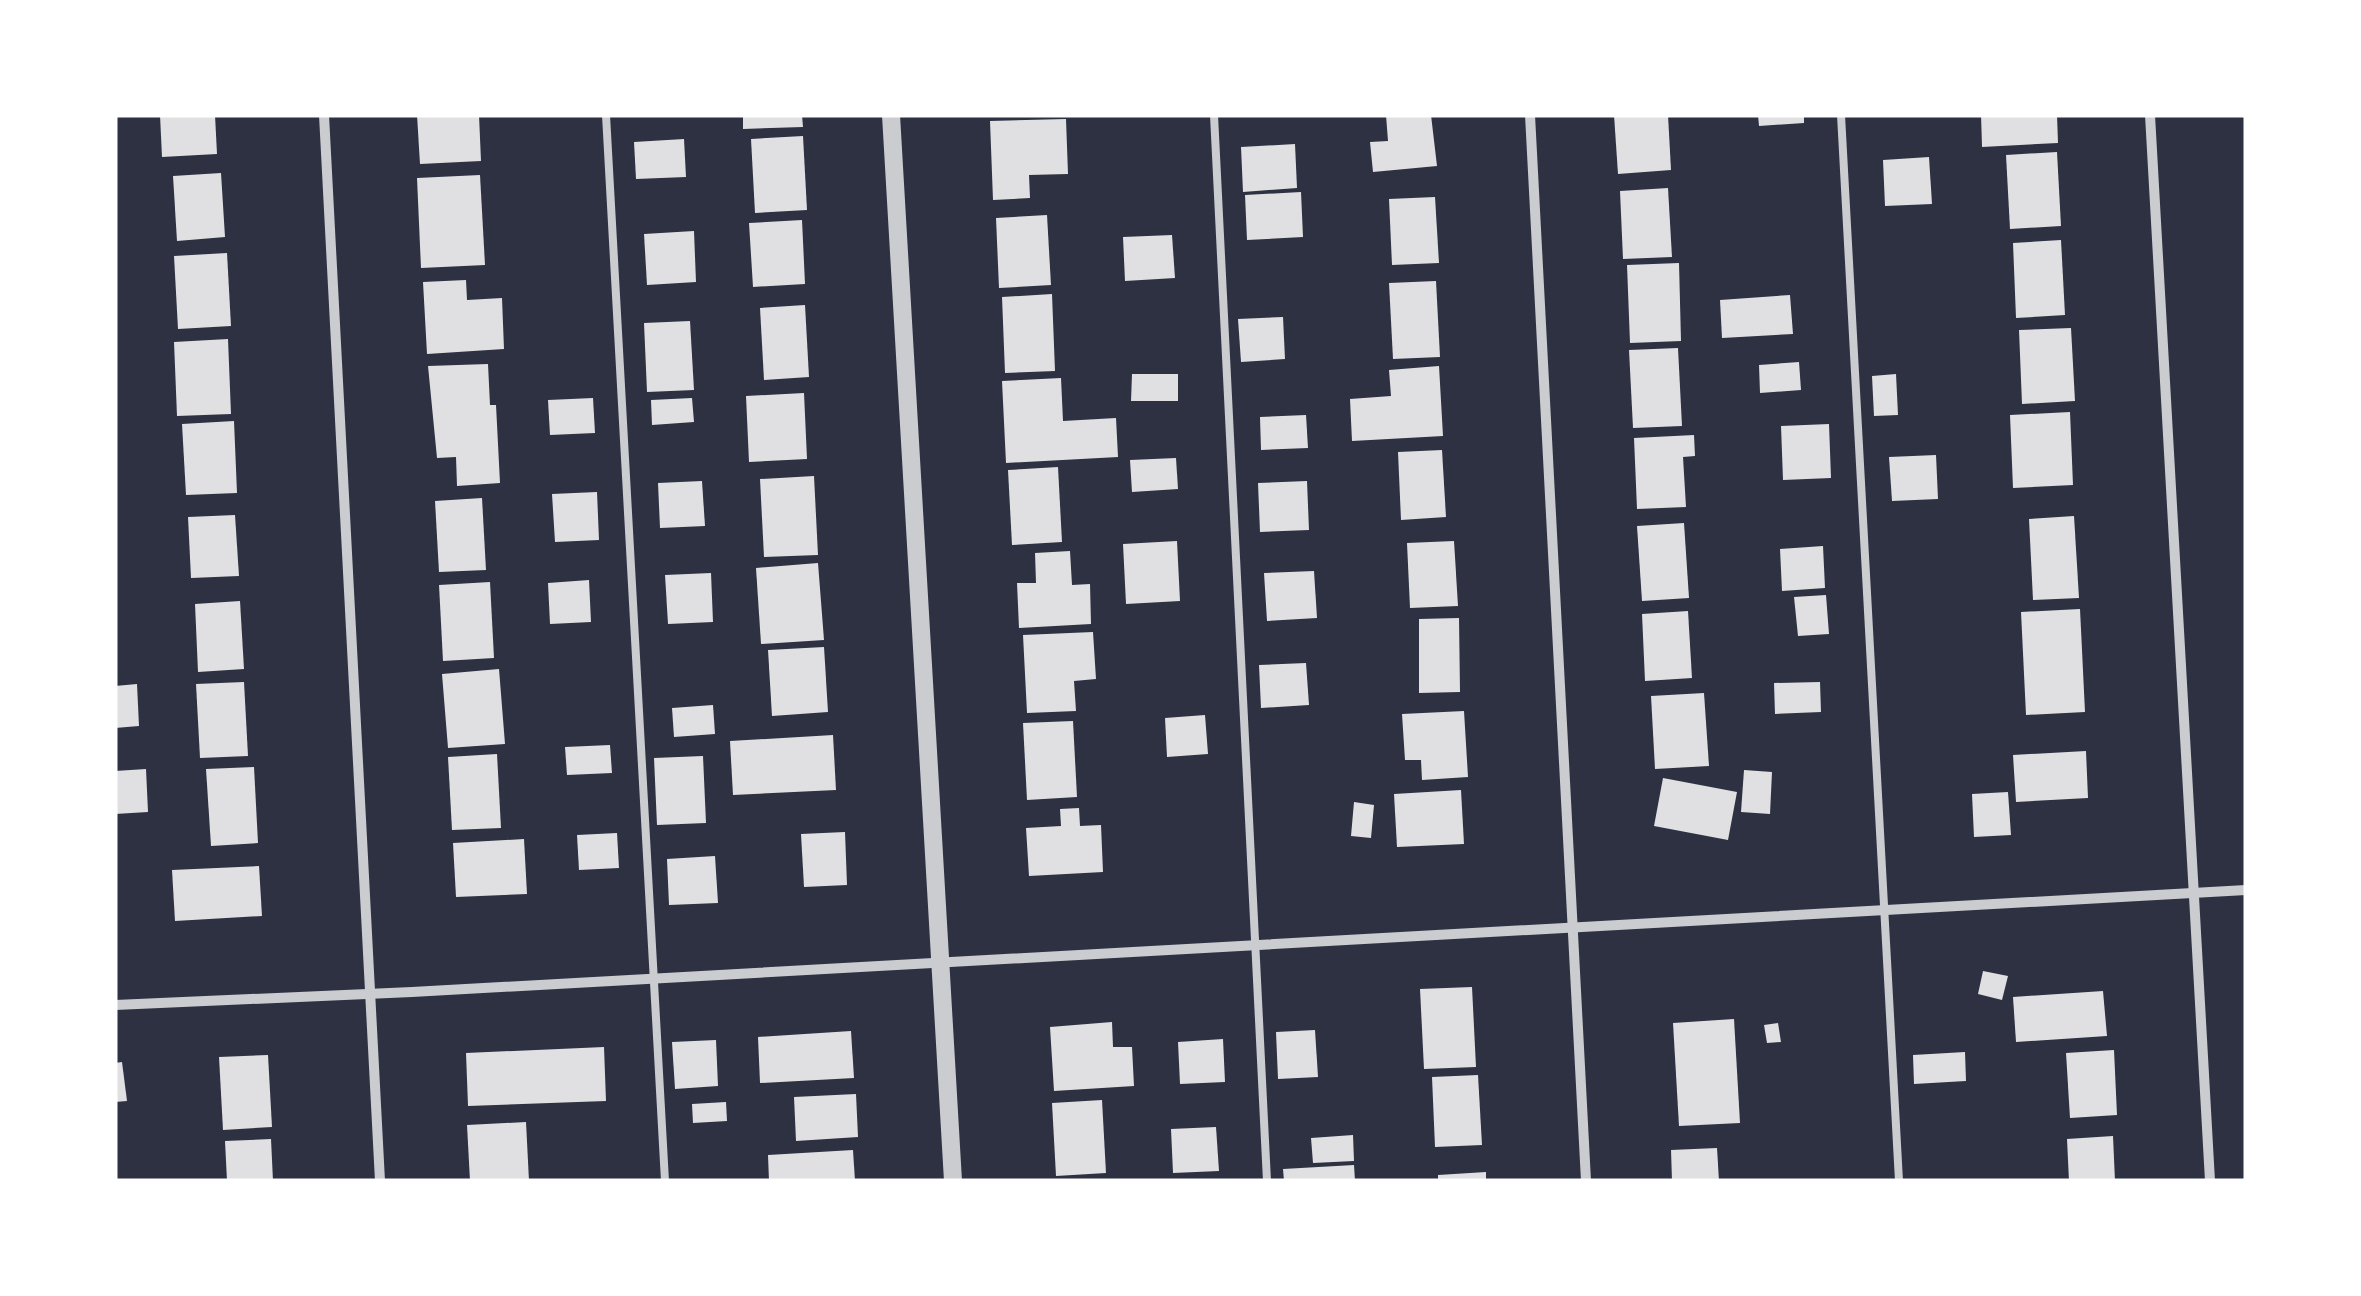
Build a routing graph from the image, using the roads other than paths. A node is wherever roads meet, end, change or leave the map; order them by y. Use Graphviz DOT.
graph roads {
  1 [pos="324,115"];
  2 [pos="606,115"];
  3 [pos="891,115"];
  4 [pos="1214,115"];
  5 [pos="1530,115"];
  6 [pos="1840,115"];
  7 [pos="2150,115"];
  8 [pos="2246,890"];
  9 [pos="2195,893"];
  10 [pos="1886,910"];
  11 [pos="1573,926"];
  12 [pos="1256,944"];
  13 [pos="940,961"];
  14 [pos="654,978"];
  15 [pos="370,994"];
  16 [pos="115,1006"];
  17 [pos="380,1181"];
  18 [pos="665,1181"];
  19 [pos="954,1181"];
  20 [pos="1267,1181"];
  21 [pos="1586,1181"];
  22 [pos="1900,1181"];
  23 [pos="2210,1181"];
  1 -- 15 [label="street"];
  2 -- 14 [label="lane"];
  3 -- 13 [label="street"];
  4 -- 12 [label="lane"];
  5 -- 11 [label="street"];
  6 -- 10 [label="lane"];
  7 -- 9 [label="street"];
  8 -- 9 [label="street"];
  9 -- 10 [label="street"];
  9 -- 23 [label="street"];
  10 -- 11 [label="street"];
  10 -- 22 [label="lane"];
  11 -- 12 [label="street"];
  11 -- 21 [label="street"];
  12 -- 13 [label="street"];
  12 -- 20 [label="lane"];
  13 -- 14 [label="street"];
  13 -- 19 [label="street"];
  14 -- 15 [label="street"];
  14 -- 18 [label="lane"];
  15 -- 16 [label="street"];
  15 -- 17 [label="street"];
}
